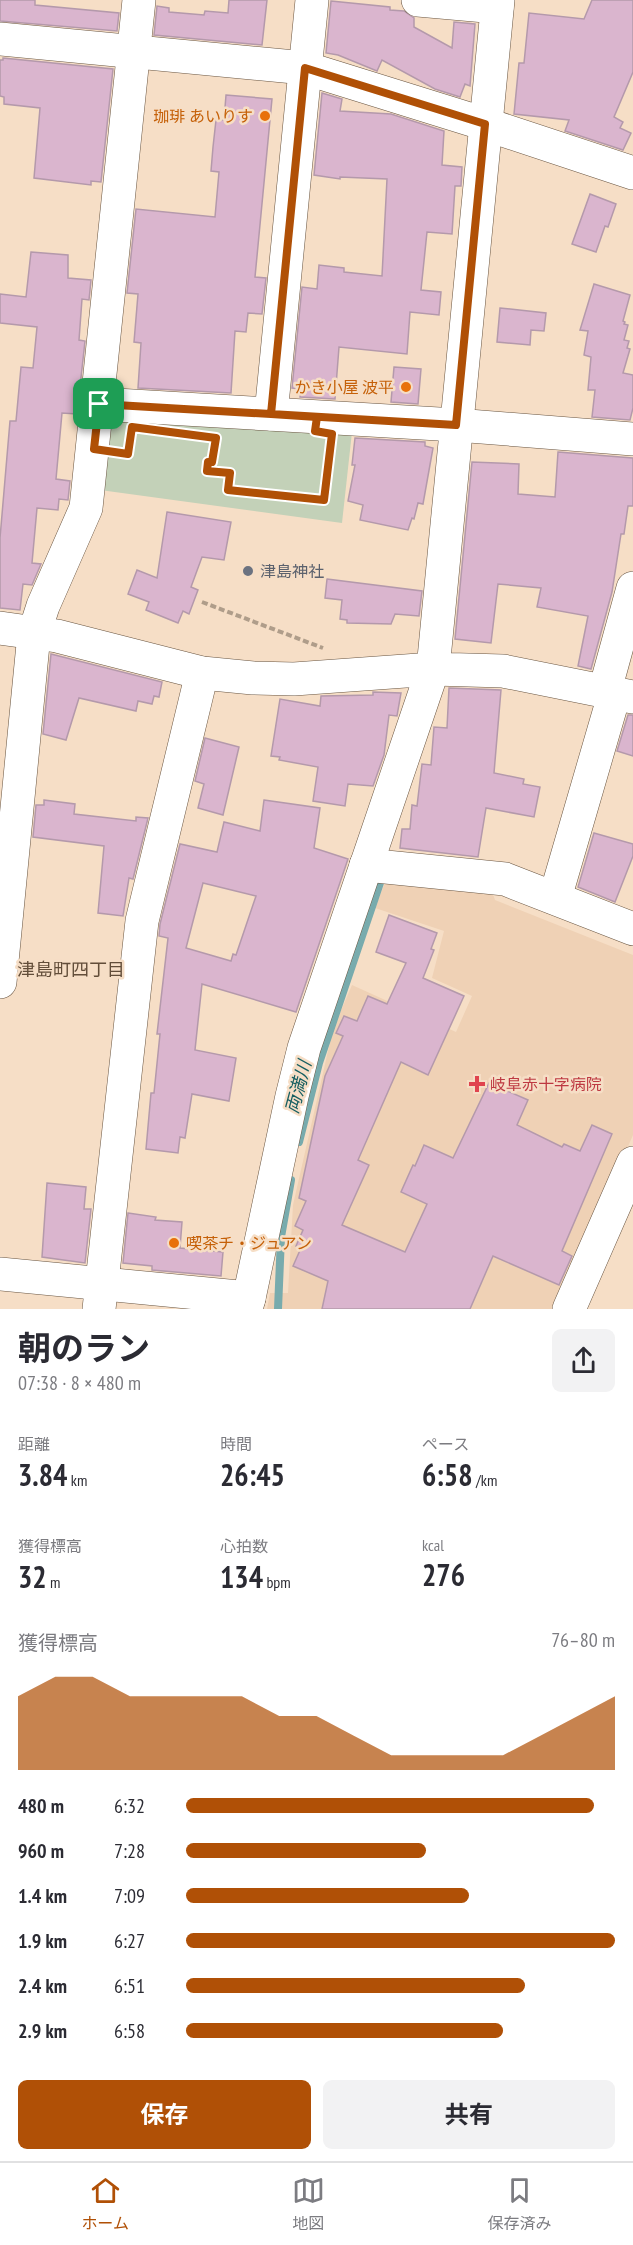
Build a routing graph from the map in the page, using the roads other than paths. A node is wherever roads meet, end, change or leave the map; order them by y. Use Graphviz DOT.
graph roads {
  1 [pos="139,0"];
  2 [pos="312,0"];
  3 [pos="418,0"];
  4 [pos="498,3"];
  5 [pos="0,39"];
  6 [pos="134,52"];
  7 [pos="305,68"];
  8 [pos="485,124"];
  9 [pos="631,167"];
  10 [pos="99,404"];
  11 [pos="271,414"];
  12 [pos="456,425"];
  13 [pos="633,439"];
  14 [pos="633,588"];
  15 [pos="0,628"];
  16 [pos="34,634"];
  17 [pos="433,669"];
  18 [pos="202,673"];
  19 [pos="618,693"];
  20 [pos="366,865"];
  21 [pos="555,898"];
  22 [pos="633,929"];
  23 [pos="0,982"];
  24 [pos="633,1163"];
  25 [pos="0,1274"];
  26 [pos="100,1297"];
  27 [pos="248,1303"];
  28 [pos="568,1309"];
  1 -- 6 [label="street"];
  2 -- 7 [label="street"];
  3 -- 4 [label="street"];
  4 -- 8 [label="street"];
  5 -- 6 [label="street"];
  6 -- 7 [label="street"];
  6 -- 10 [label="street"];
  7 -- 8 [label="street"];
  7 -- 11 [label="street"];
  8 -- 9 [label="street"];
  8 -- 12 [label="street"];
  10 -- 11 [label="street"];
  10 -- 16 [label="street"];
  11 -- 12 [label="street"];
  12 -- 13 [label="street"];
  12 -- 17 [label="street"];
  14 -- 19 [label="street"];
  15 -- 16 [label="street"];
  16 -- 18 [label="street"];
  16 -- 23 [label="street"];
  17 -- 18 [label="street"];
  17 -- 19 [label="street"];
  17 -- 20 [label="street"];
  18 -- 26 [label="street"];
  19 -- 21 [label="street"];
  20 -- 21 [label="street"];
  20 -- 27 [label="street"];
  21 -- 22 [label="street"];
  24 -- 28 [label="street"];
  25 -- 26 [label="street"];
  26 -- 27 [label="street"];
}
